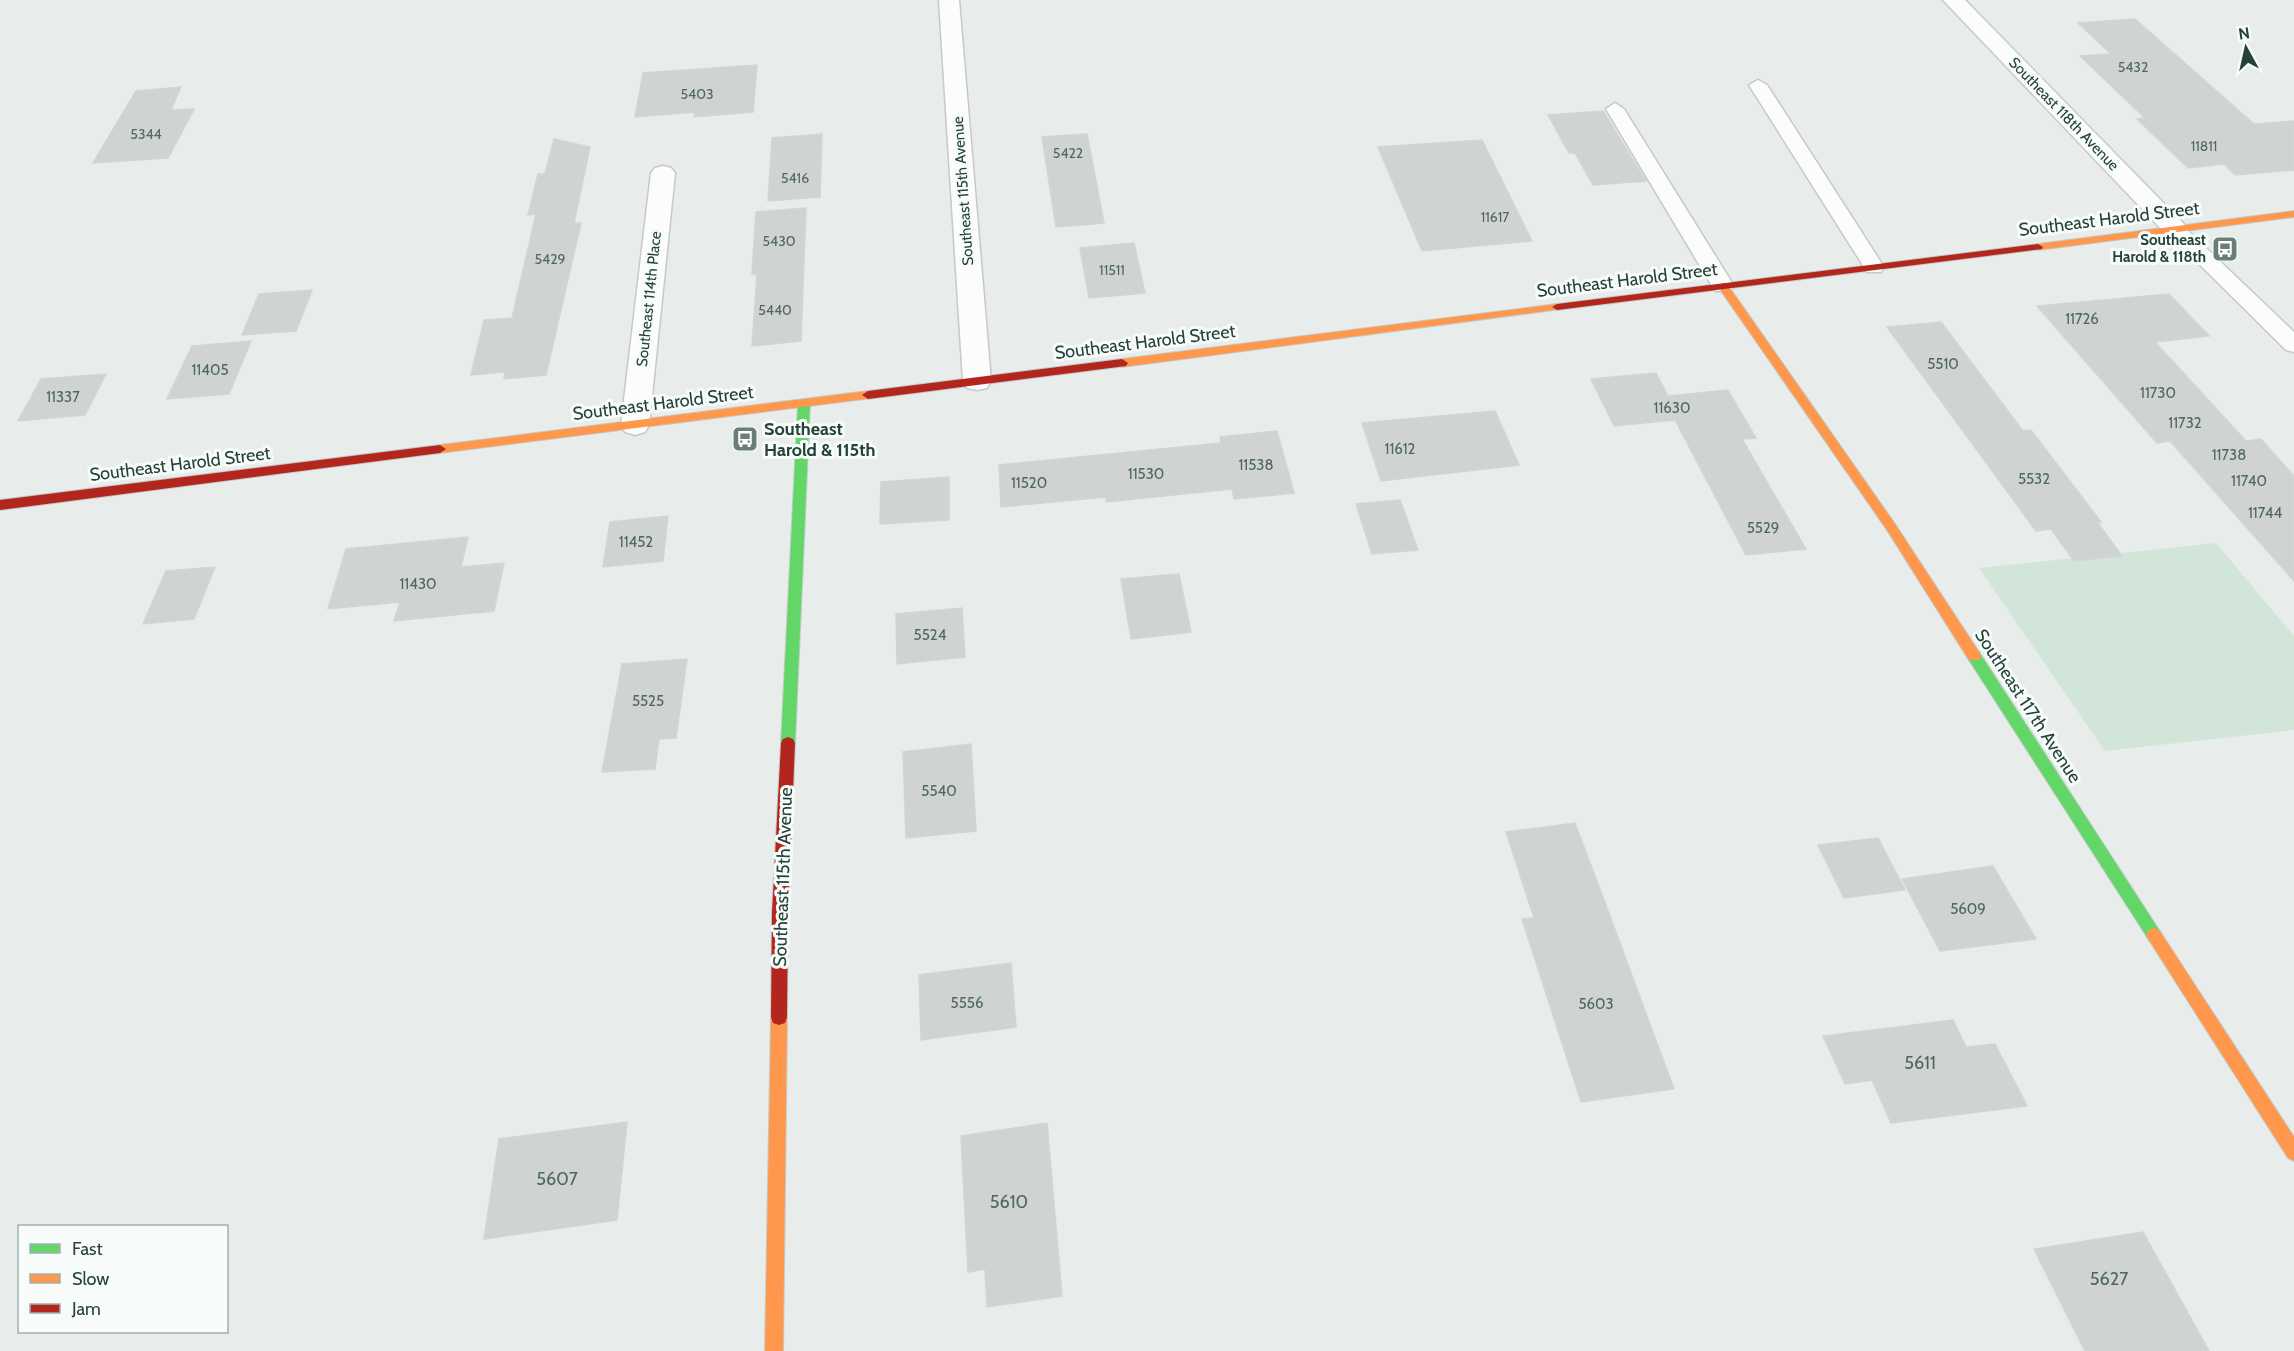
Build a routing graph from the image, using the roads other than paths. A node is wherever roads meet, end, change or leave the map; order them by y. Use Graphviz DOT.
graph roads {
  1 [pos="949,0"];
  2 [pos="1953,0"];
  3 [pos="1758,85"];
  4 [pos="1615,109"];
  5 [pos="663,173"];
  6 [pos="2294,214"];
  7 [pos="2175,229"];
  8 [pos="1874,267"];
  9 [pos="1723,286"];
  10 [pos="2294,345"];
  11 [pos="977,381"];
  12 [pos="804,403"];
  13 [pos="635,425"];
  14 [pos="0,505"];
  15 [pos="2294,1152"];
  16 [pos="774,1351"];
  1 -- 11 [label="street, Southeast 115th Avenue"];
  2 -- 7 [label="street, Southeast 118th Avenue"];
  3 -- 8 [label="lane"];
  4 -- 9 [label="lane"];
  5 -- 13 [label="street, Southeast 114th Place"];
  6 -- 7 [label="street, Southeast Harold Street"];
  7 -- 8 [label="street, Southeast Harold Street"];
  7 -- 10 [label="lane"];
  8 -- 9 [label="street, Southeast Harold Street"];
  9 -- 11 [label="street, Southeast Harold Street"];
  9 -- 15 [label="street, Southeast 117th Avenue"];
  11 -- 12 [label="street, Southeast Harold Street"];
  12 -- 13 [label="street, Southeast Harold Street"];
  12 -- 16 [label="street, Southeast 115th Avenue"];
  13 -- 14 [label="street, Southeast Harold Street"];
}
